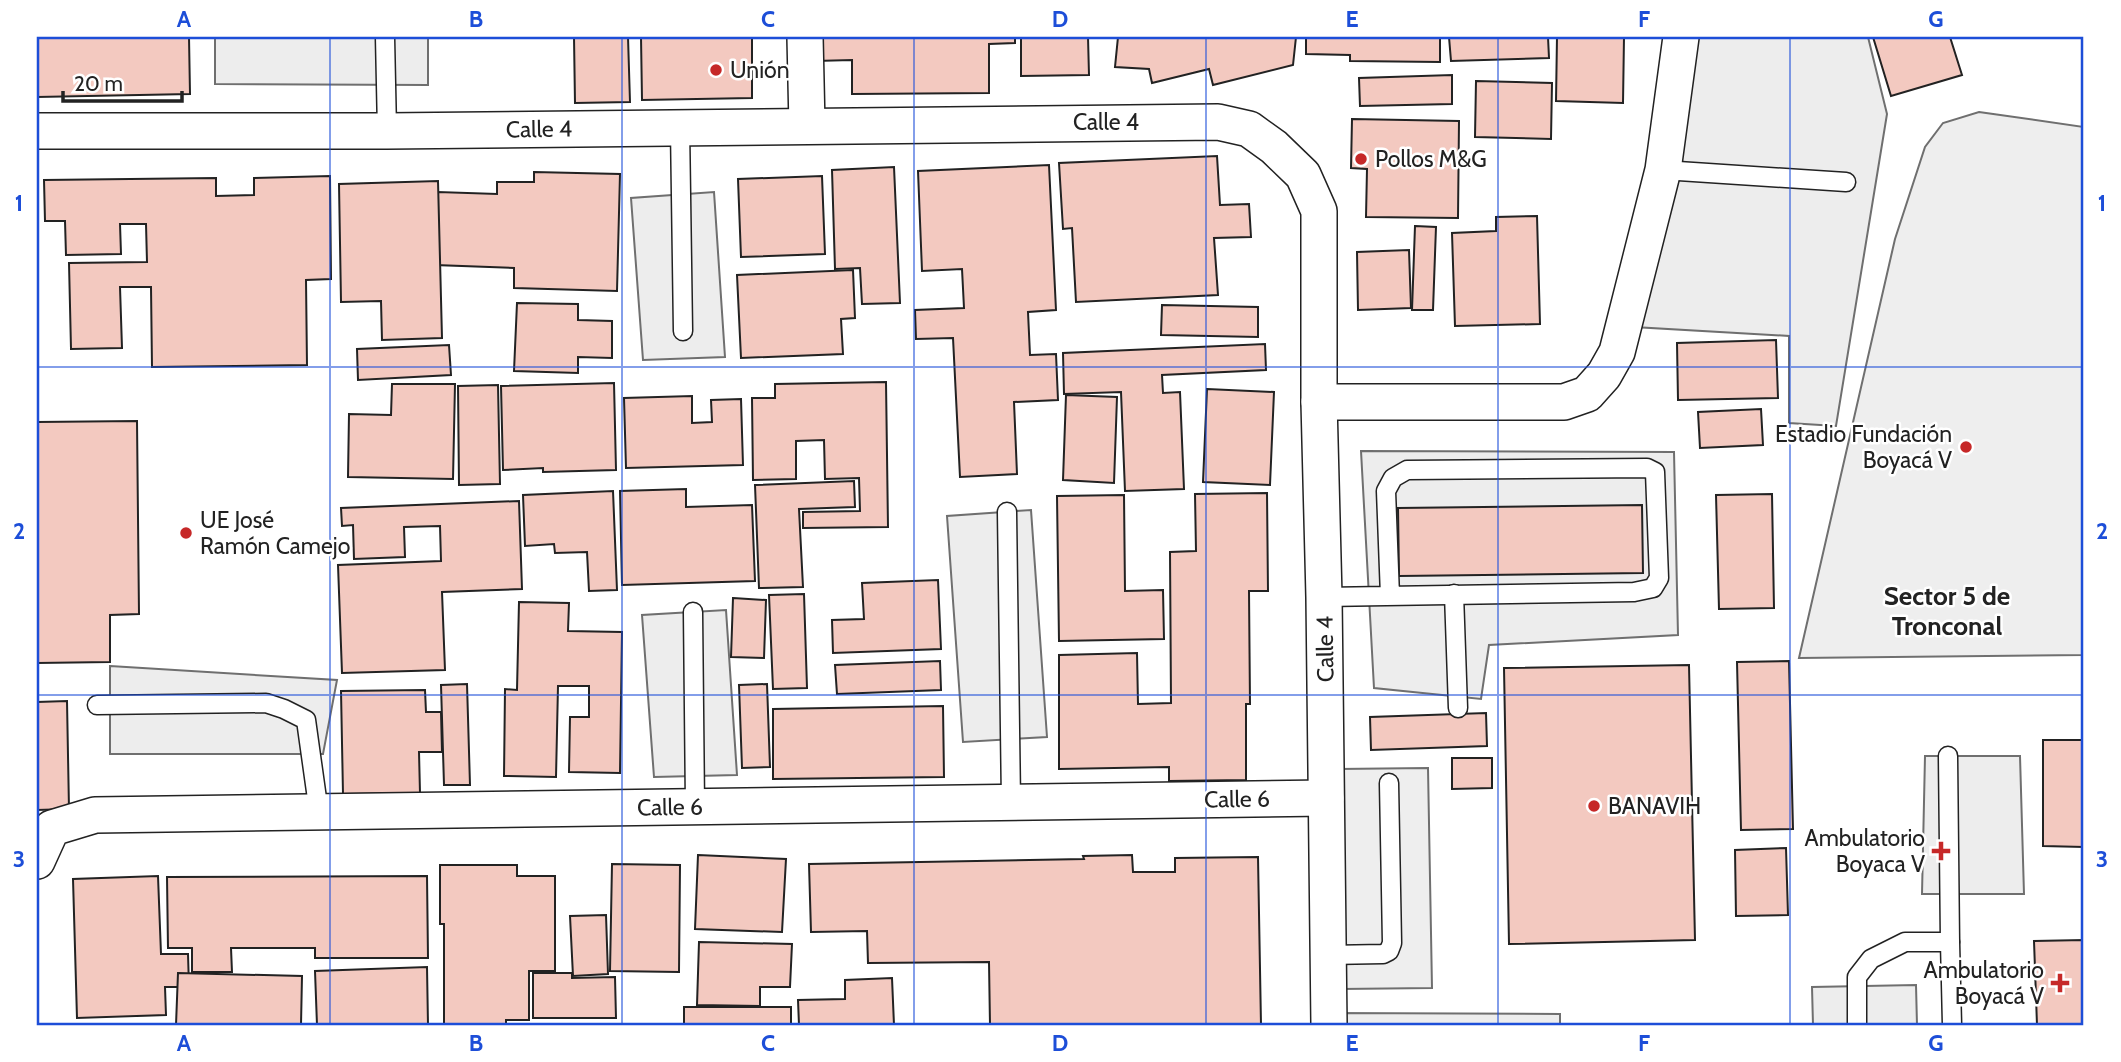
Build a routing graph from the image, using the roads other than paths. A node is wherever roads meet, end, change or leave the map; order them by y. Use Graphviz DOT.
graph roads {
  1 [pos="385,37"];
  2 [pos="806,37"];
  3 [pos="1681,37"];
  4 [pos="807,125"];
  5 [pos="680,128"];
  6 [pos="37,131"];
  7 [pos="387,131"];
  8 [pos="1662,170"];
  9 [pos="1846,182"];
  10 [pos="683,331"];
  11 [pos="1319,402"];
  12 [pos="1007,512"];
  13 [pos="1454,594"];
  14 [pos="1390,596"];
  15 [pos="1324,597"];
  16 [pos="694,612"];
  17 [pos="97,705"];
  18 [pos="1458,708"];
  19 [pos="1948,756"];
  20 [pos="1389,783"];
  21 [pos="1326,798"];
  22 [pos="1012,803"];
  23 [pos="695,806"];
  24 [pos="318,813"];
  25 [pos="37,861"];
  26 [pos="1950,943"];
  27 [pos="1328,955"];
  28 [pos="1329,1025"];
  29 [pos="1857,1025"];
  30 [pos="1952,1025"];
  1 -- 7 [label="lane"];
  2 -- 4 [label="street"];
  3 -- 8 [label="street"];
  4 -- 5 [label="street, Calle 4"];
  4 -- 11 [label="street, Calle 4"];
  5 -- 7 [label="street, Calle 4"];
  5 -- 10 [label="lane"];
  6 -- 7 [label="street, Calle 4"];
  8 -- 9 [label="lane"];
  8 -- 11 [label="street"];
  11 -- 15 [label="street, Calle 4"];
  12 -- 22 [label="lane"];
  13 -- 14 [label="lane"];
  13 -- 14 [label="lane"];
  13 -- 18 [label="lane"];
  14 -- 15 [label="lane"];
  15 -- 21 [label="street, Calle 4"];
  16 -- 23 [label="lane"];
  17 -- 24 [label="lane"];
  19 -- 26 [label="lane"];
  20 -- 27 [label="lane"];
  21 -- 22 [label="street, Calle 6"];
  21 -- 27 [label="street, Calle 4"];
  22 -- 23 [label="street, Calle 6"];
  23 -- 24 [label="street, Calle 6"];
  24 -- 25 [label="street, Calle 6"];
  26 -- 29 [label="lane"];
  26 -- 30 [label="lane"];
  27 -- 28 [label="street, Calle 4"];
}
